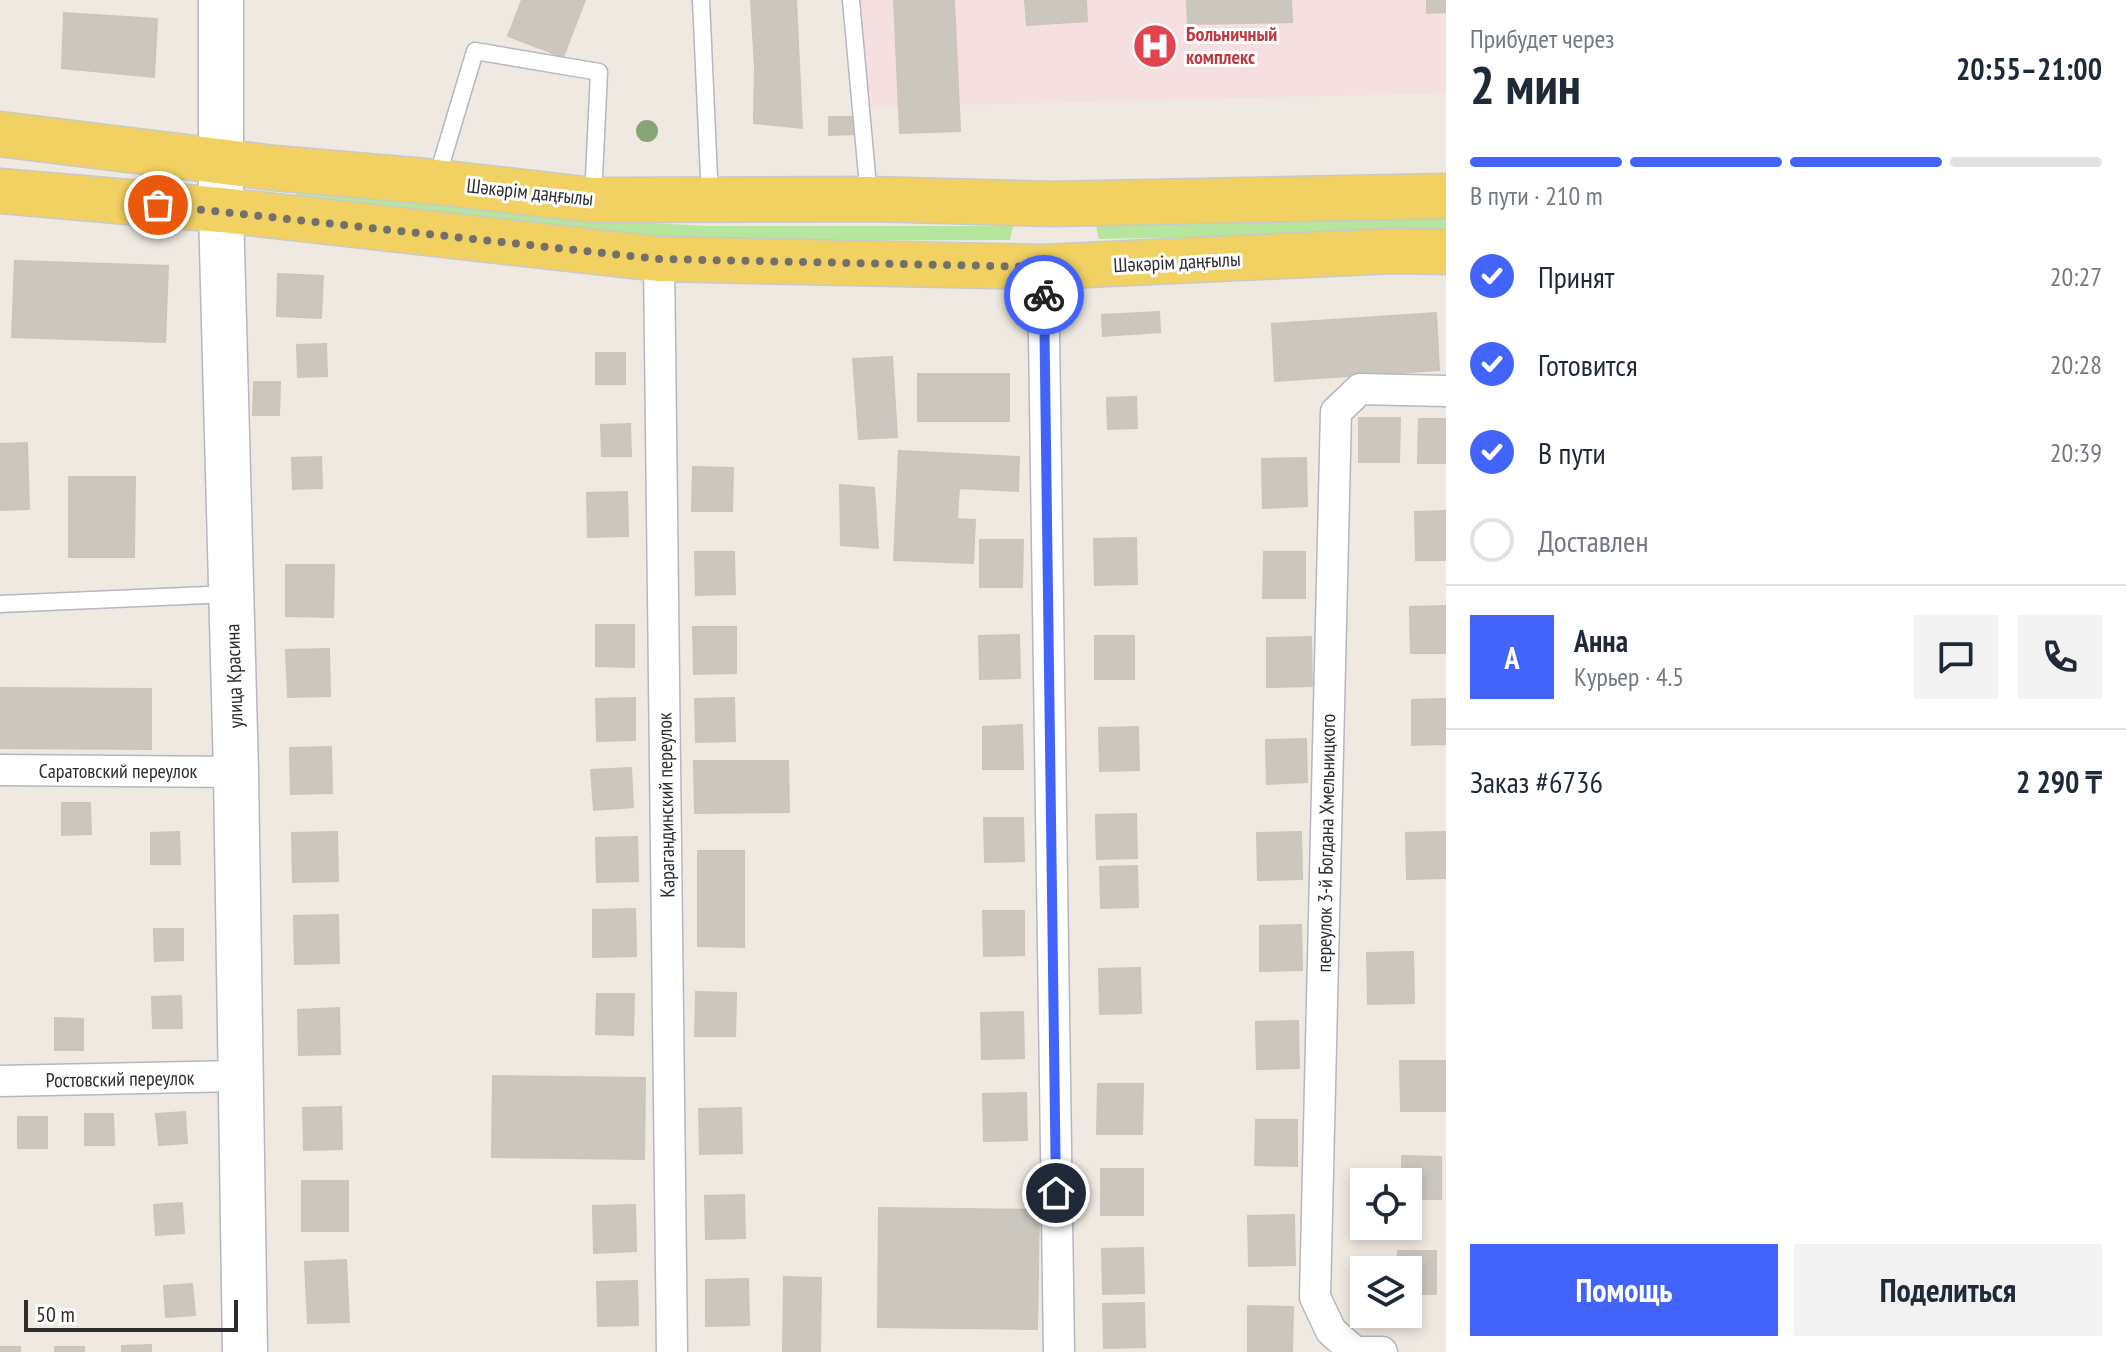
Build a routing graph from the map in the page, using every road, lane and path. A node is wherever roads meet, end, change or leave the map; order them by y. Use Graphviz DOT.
graph roads {
  1 [pos="221,0"];
  2 [pos="701,0"];
  3 [pos="851,0"];
  4 [pos="0,134"];
  5 [pos="221,160"];
  6 [pos="436,182"];
  7 [pos="0,191"];
  8 [pos="1446,196"];
  9 [pos="869,199"];
  10 [pos="593,200"];
  11 [pos="710,201"];
  12 [pos="1052,204"];
  13 [pos="221,210"];
  14 [pos="1446,252"];
  15 [pos="659,259"];
  16 [pos="1043,267"];
  17 [pos="1446,391"];
  18 [pos="231,594"];
  19 [pos="0,604"];
  20 [pos="0,770"];
  21 [pos="236,772"];
  22 [pos="239,1076"];
  23 [pos="0,1081"];
  24 [pos="245,1352"];
  25 [pos="672,1352"];
  26 [pos="1059,1352"];
  27 [pos="1382,1352"];
  1 -- 5 [label="street, улица Красина"];
  2 -- 11 [label="lane"];
  3 -- 9 [label="lane"];
  4 -- 5 [label="main road, Шәкәрім даңғылы"];
  5 -- 6 [label="main road, Шәкәрім даңғылы"];
  5 -- 13 [label="street, улица Красина"];
  6 -- 10 [label="main road, Шәкәрім даңғылы"];
  6 -- 10 [label="lane"];
  7 -- 13 [label="main road, Шәкәрім даңғылы"];
  8 -- 12 [label="main road, Шәкәрім даңғылы"];
  9 -- 11 [label="main road, Шәкәрім даңғылы"];
  9 -- 12 [label="main road, Шәкәрім даңғылы"];
  10 -- 11 [label="main road, Шәкәрім даңғылы"];
  12 -- 16 [label="main road"];
  13 -- 15 [label="main road, Шәкәрім даңғылы"];
  13 -- 18 [label="street, улица Красина"];
  14 -- 16 [label="main road, Шәкәрім даңғылы"];
  15 -- 16 [label="main road, Шәкәрім даңғылы"];
  15 -- 25 [label="street, Карагандинский переулок"];
  16 -- 26 [label="street"];
  17 -- 27 [label="street, переулок 3-й Богдана Хмельницкого"];
  18 -- 19 [label="lane"];
  18 -- 21 [label="street, улица Красина"];
  20 -- 21 [label="street, Саратовский переулок"];
  21 -- 22 [label="street, улица Красина"];
  22 -- 23 [label="street, Ростовский переулок"];
  22 -- 24 [label="street, улица Красина"];
}
